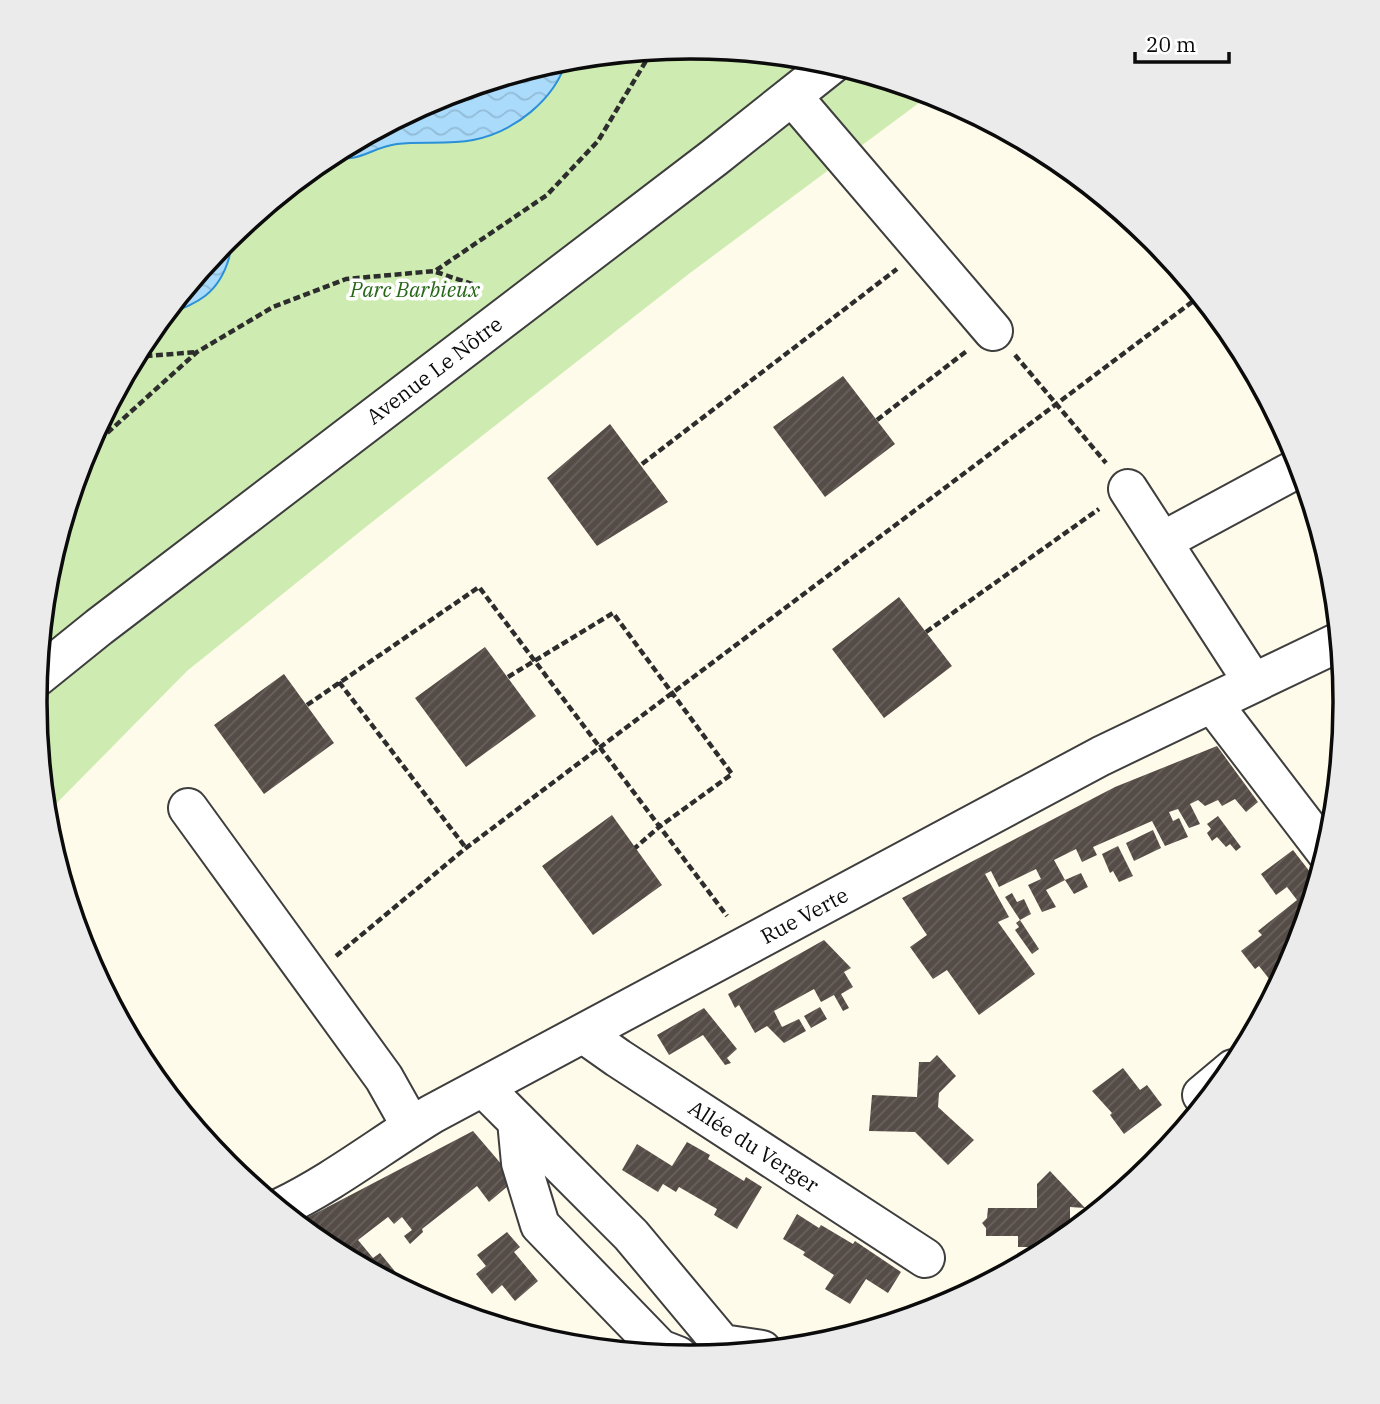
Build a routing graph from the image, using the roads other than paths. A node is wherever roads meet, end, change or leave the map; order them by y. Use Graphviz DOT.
graph roads {
  1 [pos="820,73"];
  2 [pos="792,96"];
  3 [pos="993,331"];
  4 [pos="1290,472"];
  5 [pos="1128,489"];
  6 [pos="1163,541"];
  7 [pos="1330,646"];
  8 [pos="49,668"];
  9 [pos="1253,682"];
  10 [pos="1212,703"];
  11 [pos="188,808"];
  12 [pos="1317,840"];
  13 [pos="584,1034"];
  14 [pos="483,1087"];
  15 [pos="517,1121"];
  16 [pos="411,1126"];
  17 [pos="288,1203"];
  18 [pos="925,1258"];
  19 [pos="654,1343"];
  20 [pos="719,1344"];
  1 -- 2 [label="street, Avenue Le Nôtre"];
  2 -- 3 [label="street"];
  2 -- 8 [label="street, Avenue Le Nôtre"];
  4 -- 6 [label="street"];
  5 -- 6 [label="street"];
  6 -- 9 [label="street"];
  7 -- 9 [label="street, Rue Verte"];
  9 -- 10 [label="street, Rue Verte"];
  10 -- 12 [label="street"];
  10 -- 13 [label="street, Rue Verte"];
  11 -- 16 [label="street"];
  13 -- 14 [label="street, Rue Verte"];
  13 -- 18 [label="street, Allée du Verger"];
  14 -- 15 [label="street"];
  14 -- 16 [label="street, Rue Verte"];
  15 -- 19 [label="street"];
  15 -- 20 [label="street"];
  16 -- 17 [label="street, Rue Verte"];
}
